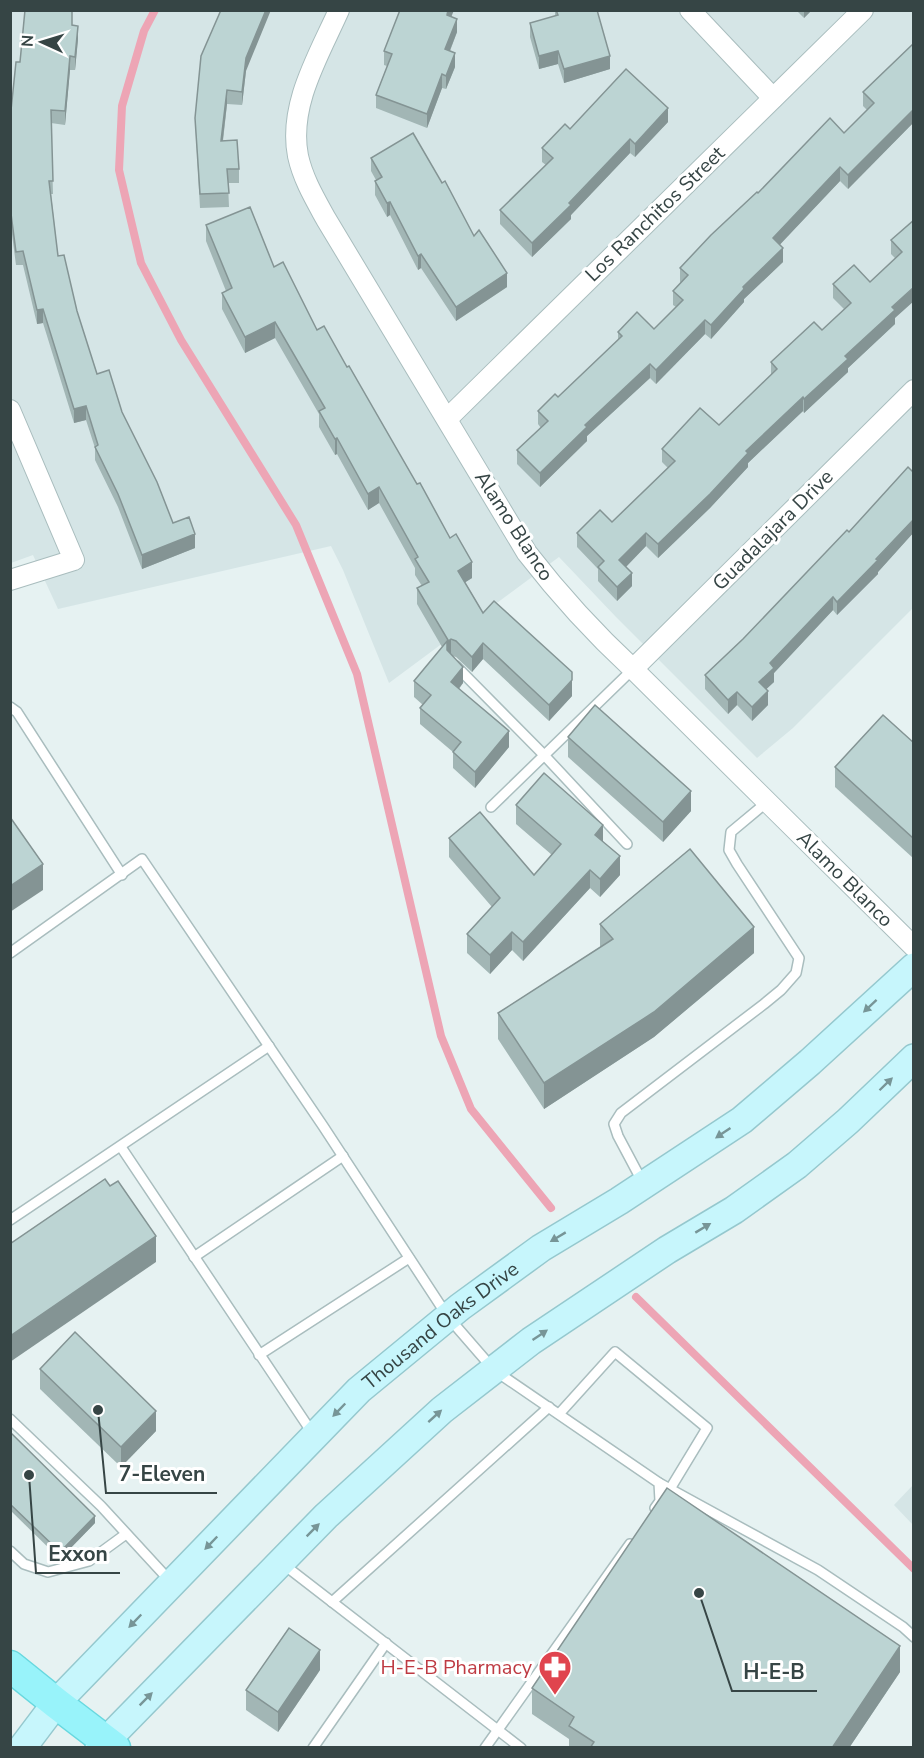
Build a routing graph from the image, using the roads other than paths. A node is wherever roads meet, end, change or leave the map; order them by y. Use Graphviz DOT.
graph roads {
  1 [pos="339,10"];
  2 [pos="690,10"];
  3 [pos="863,10"];
  4 [pos="773,98"];
  5 [pos="914,390"];
  6 [pos="10,410"];
  7 [pos="447,419"];
  8 [pos="10,580"];
  9 [pos="452,662"];
  10 [pos="633,669"];
  11 [pos="10,707"];
  12 [pos="544,755"];
  13 [pos="767,802"];
  14 [pos="491,807"];
  15 [pos="627,844"];
  16 [pos="122,875"];
  17 [pos="914,947"];
  18 [pos="10,953"];
  19 [pos="914,967"];
  20 [pos="269,1046"];
  21 [pos="914,1058"];
  22 [pos="121,1147"];
  23 [pos="343,1156"];
  24 [pos="645,1185"];
  25 [pos="10,1220"];
  26 [pos="194,1257"];
  27 [pos="410,1258"];
  28 [pos="448,1317"];
  29 [pos="259,1355"];
  30 [pos="494,1370"];
  31 [pos="549,1407"];
  32 [pos="559,1414"];
  33 [pos="10,1419"];
  34 [pos="314,1436"];
  35 [pos="659,1483"];
  36 [pos="670,1489"];
  37 [pos="648,1518"];
  38 [pos="126,1534"];
  39 [pos="636,1534"];
  40 [pos="10,1551"];
  41 [pos="19,1559"];
  42 [pos="281,1562"];
  43 [pos="10,1567"];
  44 [pos="172,1583"];
  45 [pos="332,1602"];
  46 [pos="914,1636"];
  47 [pos="386,1643"];
  48 [pos="10,1666"];
  49 [pos="56,1703"];
  50 [pos="498,1730"];
  51 [pos="106,1745"];
  52 [pos="22,1748"];
  53 [pos="313,1748"];
  54 [pos="485,1748"];
  55 [pos="521,1748"];
  1 -- 7 [label="street, Alamo Blanco"];
  2 -- 4 [label="street"];
  3 -- 4 [label="street, Los Ranchitos Street"];
  4 -- 7 [label="street, Los Ranchitos Street"];
  5 -- 10 [label="street, Guadalajara Drive"];
  6 -- 8 [label="street"];
  7 -- 10 [label="street, Alamo Blanco"];
  9 -- 12 [label="lane"];
  10 -- 12 [label="lane"];
  10 -- 13 [label="street, Alamo Blanco"];
  11 -- 16 [label="lane"];
  12 -- 14 [label="lane"];
  12 -- 15 [label="lane"];
  13 -- 17 [label="street, Alamo Blanco"];
  13 -- 24 [label="lane"];
  16 -- 18 [label="lane"];
  16 -- 20 [label="lane"];
  19 -- 24 [label="main road, Thousand Oaks Drive, one-way"];
  20 -- 22 [label="lane"];
  20 -- 23 [label="lane"];
  30 -- 21 [label="main road, one-way"];
  22 -- 25 [label="lane"];
  22 -- 26 [label="lane"];
  23 -- 26 [label="lane"];
  23 -- 27 [label="lane"];
  24 -- 28 [label="main road, Thousand Oaks Drive, one-way"];
  26 -- 29 [label="lane"];
  27 -- 28 [label="lane"];
  27 -- 29 [label="lane"];
  28 -- 30 [label="lane"];
  28 -- 34 [label="main road, Thousand Oaks Drive, one-way"];
  29 -- 34 [label="lane"];
  30 -- 31 [label="lane"];
  42 -- 30 [label="main road, one-way"];
  31 -- 32 [label="lane"];
  31 -- 45 [label="lane"];
  32 -- 35 [label="lane"];
  32 -- 36 [label="lane"];
  33 -- 38 [label="lane"];
  34 -- 44 [label="main road, Thousand Oaks Drive, one-way"];
  35 -- 36 [label="lane"];
  35 -- 37 [label="lane"];
  36 -- 46 [label="lane"];
  38 -- 41 [label="lane"];
  38 -- 44 [label="lane"];
  39 -- 50 [label="lane"];
  40 -- 41 [label="lane"];
  41 -- 43 [label="lane"];
  42 -- 45 [label="lane"];
  51 -- 42 [label="main road, one-way"];
  44 -- 49 [label="main road, Thousand Oaks Drive, one-way"];
  45 -- 47 [label="lane"];
  47 -- 50 [label="lane"];
  47 -- 53 [label="lane"];
  48 -- 49 [label="main road"];
  49 -- 51 [label="main road"];
  49 -- 52 [label="main road, Thousand Oaks Drive"];
  50 -- 54 [label="lane"];
  50 -- 55 [label="lane"];
}
